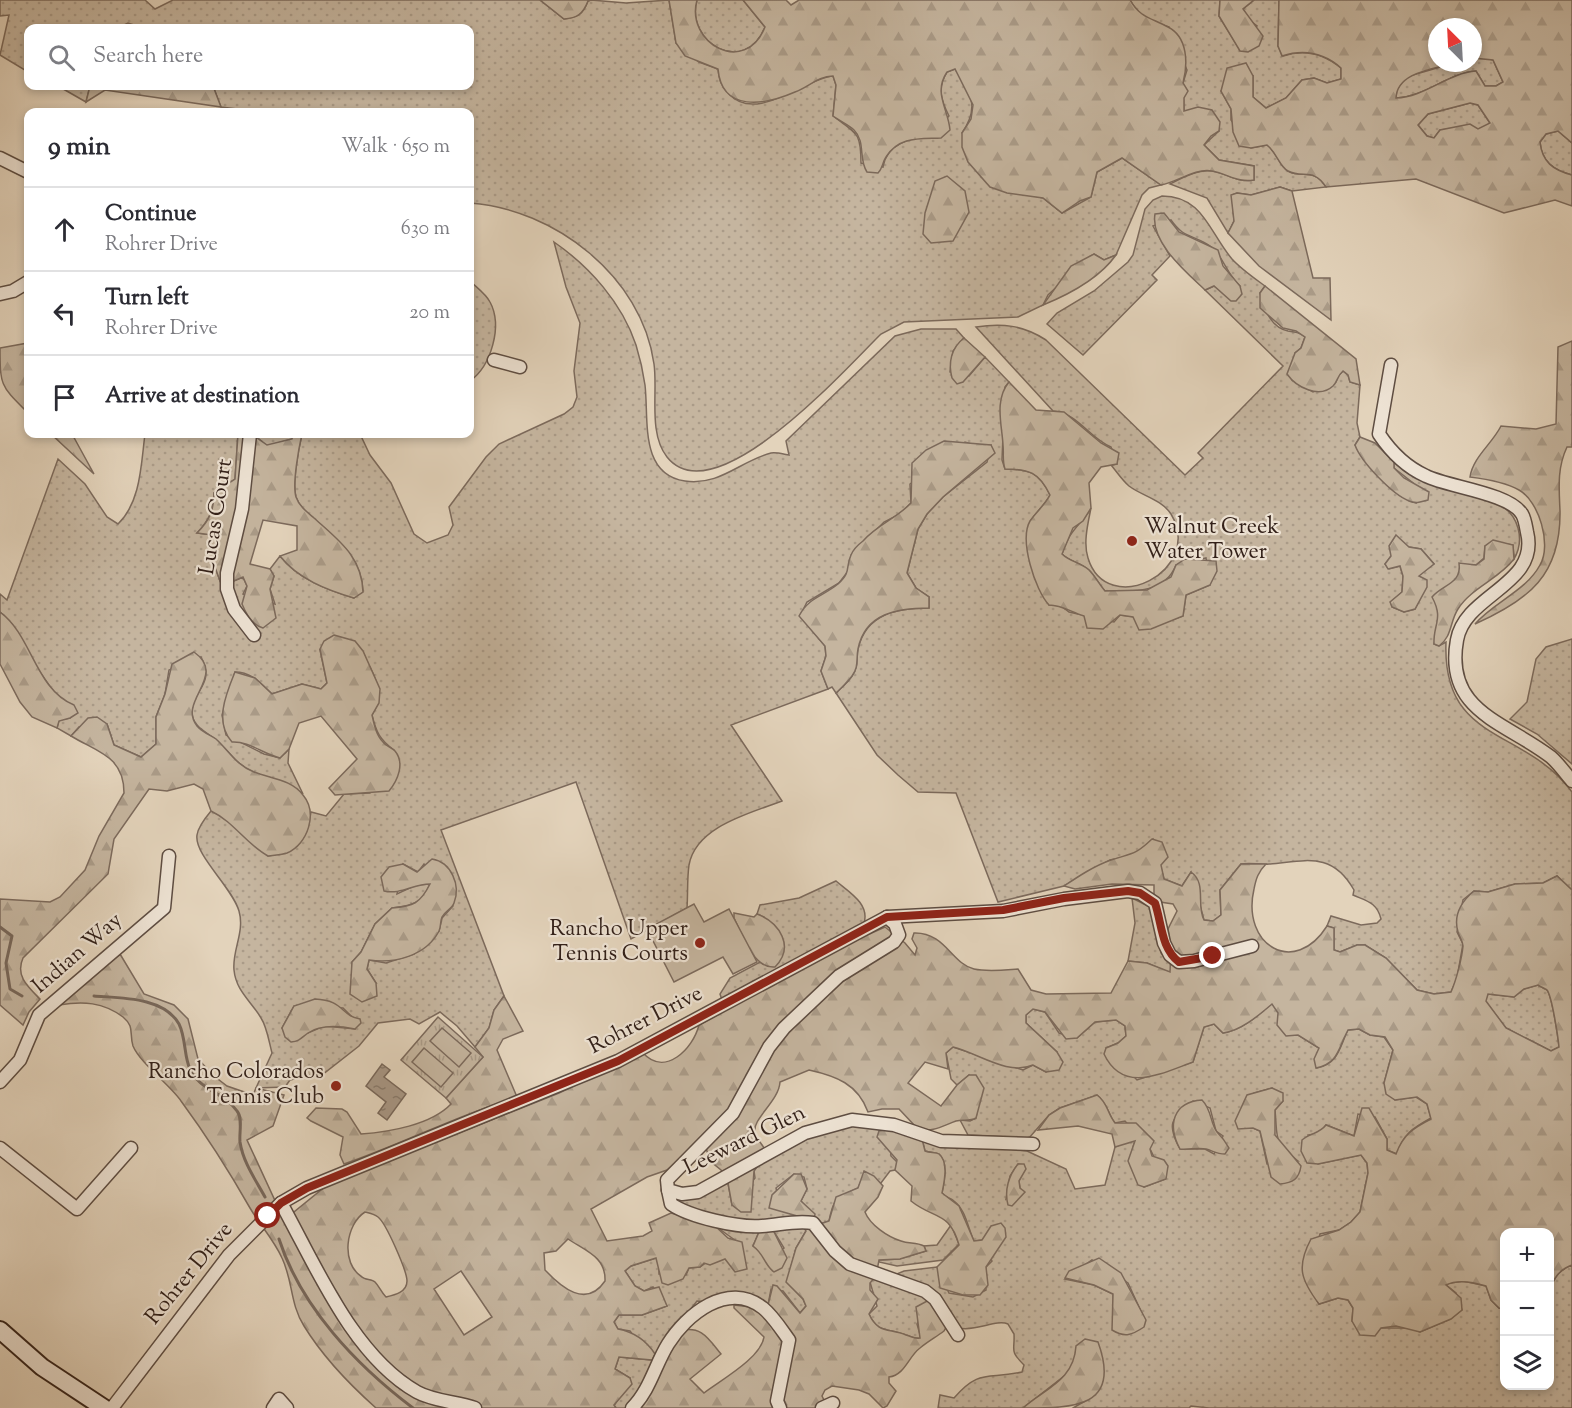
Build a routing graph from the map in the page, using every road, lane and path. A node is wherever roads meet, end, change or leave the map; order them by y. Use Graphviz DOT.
graph roads {
  1 [pos="0,158"];
  2 [pos="24,170"];
  3 [pos="24,284"];
  4 [pos="0,294"];
  5 [pos="494,360"];
  6 [pos="1391,365"];
  7 [pos="520,367"];
  8 [pos="250,438"];
  9 [pos="254,635"];
  10 [pos="1572,781"];
  11 [pos="169,856"];
  12 [pos="887,917"];
  13 [pos="1252,946"];
  14 [pos="0,1082"];
  15 [pos="1033,1144"];
  16 [pos="0,1148"];
  17 [pos="131,1148"];
  18 [pos="668,1190"];
  19 [pos="281,1203"];
  20 [pos="0,1330"];
  21 [pos="958,1335"];
  22 [pos="104,1408"];
  23 [pos="112,1408"];
  24 [pos="273,1408"];
  25 [pos="287,1408"];
  26 [pos="475,1408"];
  27 [pos="632,1408"];
  28 [pos="780,1408"];
  1 -- 2 [label="street"];
  3 -- 4 [label="street"];
  5 -- 7 [label="street"];
  6 -- 10 [label="street"];
  8 -- 9 [label="street, Lucas Court"];
  11 -- 14 [label="street, Indian Way"];
  12 -- 13 [label="street, Rohrer Drive"];
  12 -- 18 [label="street, Leeward Glen"];
  12 -- 19 [label="street, Rohrer Drive"];
  15 -- 18 [label="street, Leeward Glen"];
  16 -- 17 [label="street"];
  18 -- 21 [label="street"];
  19 -- 23 [label="street, Rohrer Drive"];
  19 -- 26 [label="street"];
  20 -- 22 [label="street"];
  24 -- 25 [label="street"];
  27 -- 28 [label="street"];
}
